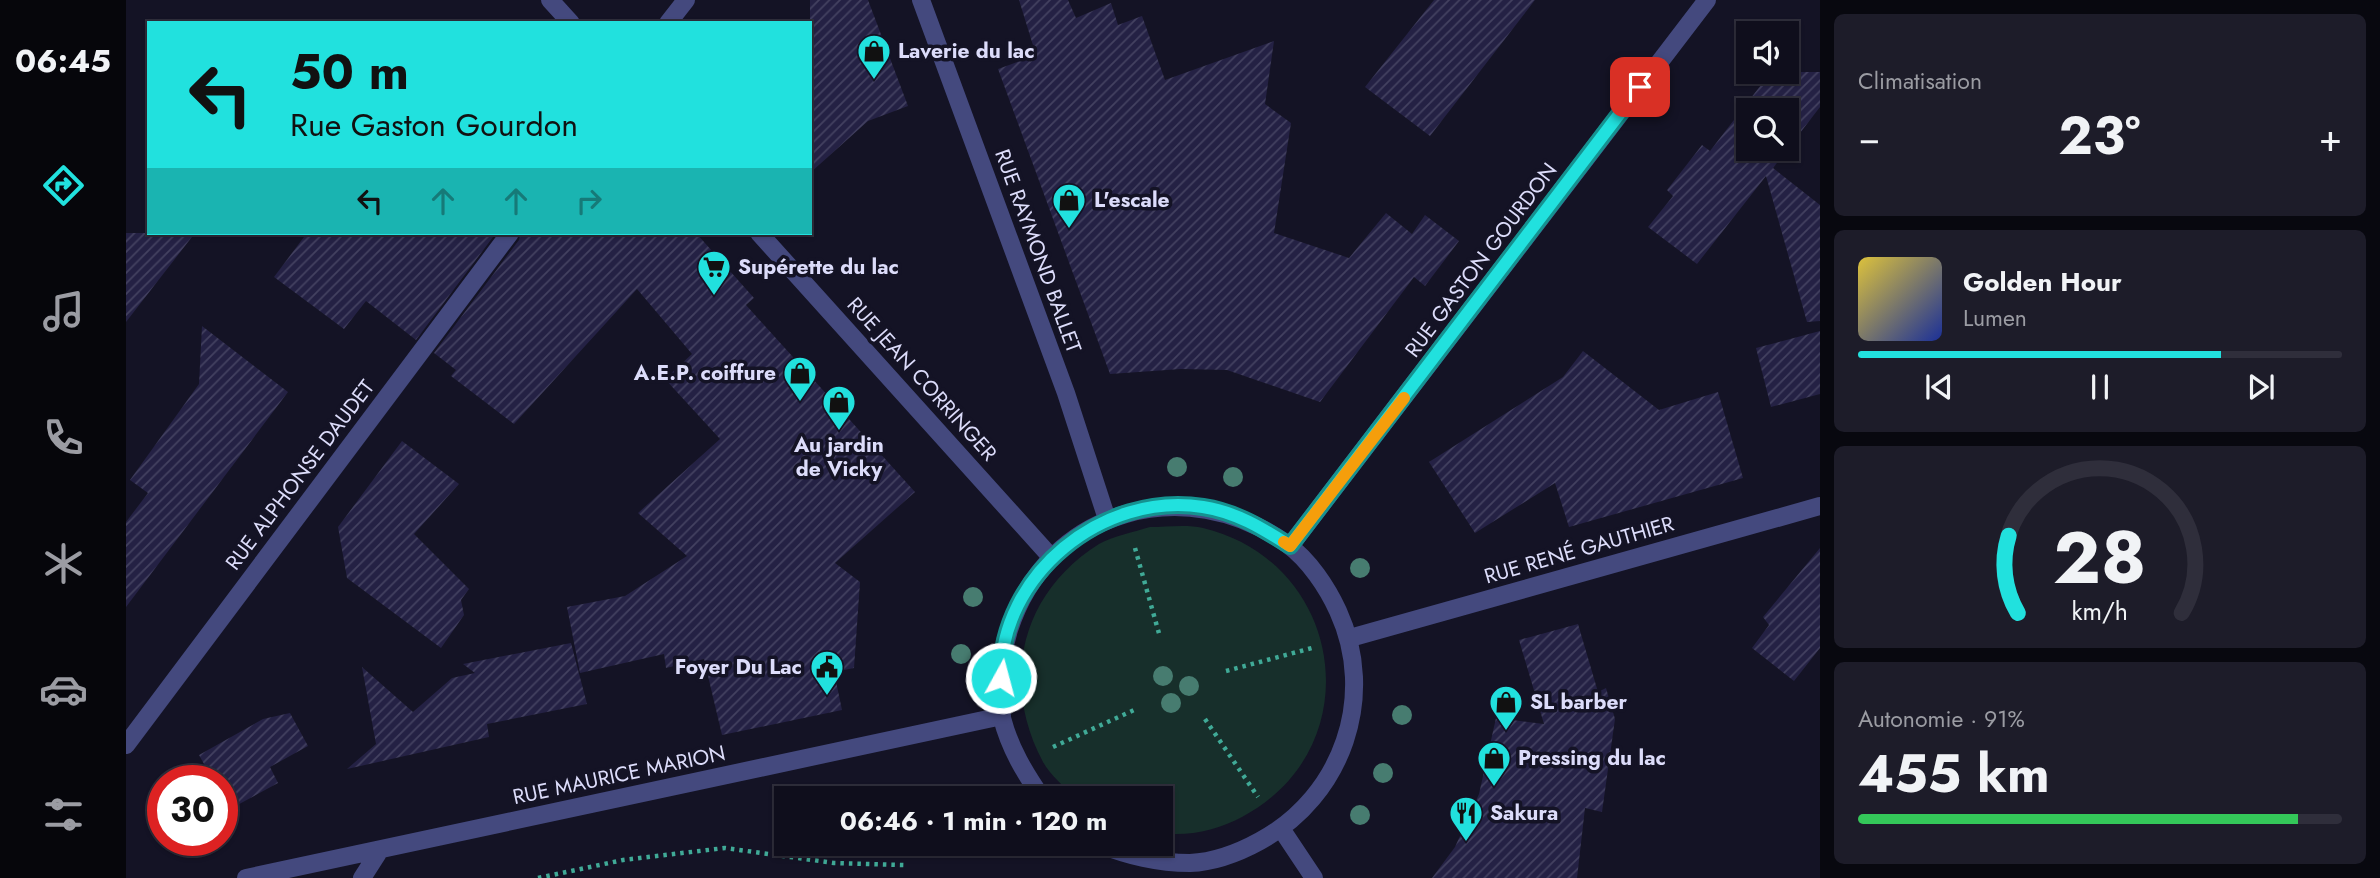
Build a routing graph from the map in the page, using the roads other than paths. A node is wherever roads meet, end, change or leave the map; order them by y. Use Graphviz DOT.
graph roads {
  1 [pos="551,0"];
  2 [pos="686,0"];
  3 [pos="921,0"];
  4 [pos="1707,0"];
  5 [pos="569,21"];
  6 [pos="670,21"];
  7 [pos="508,235"];
  8 [pos="761,235"];
  9 [pos="1820,506"];
  10 [pos="1107,519"];
  11 [pos="1290,546"];
  12 [pos="1051,557"];
  13 [pos="1350,638"];
  14 [pos="1002,716"];
  15 [pos="126,745"];
  16 [pos="1034,786"];
  17 [pos="1275,833"];
  18 [pos="380,850"];
  19 [pos="1130,856"];
  20 [pos="1194,870"];
  21 [pos="246,878"];
  22 [pos="362,878"];
  23 [pos="1314,878"];
  1 -- 5 [label="street"];
  2 -- 6 [label="street"];
  3 -- 10 [label="street, RUE RAYMOND BALLET"];
  4 -- 11 [label="street, RUE GASTON GOURDON"];
  7 -- 15 [label="street, RUE ALPHONSE DAUDET"];
  8 -- 12 [label="street, RUE JEAN CORRINGER"];
  9 -- 13 [label="street, RUE RENÉ GAUTHIER"];
  10 -- 11 [label="street"];
  10 -- 12 [label="street"];
  11 -- 13 [label="street"];
  12 -- 14 [label="street"];
  13 -- 17 [label="street"];
  14 -- 16 [label="street"];
  14 -- 18 [label="street, RUE MAURICE MARION"];
  17 -- 20 [label="street"];
  17 -- 23 [label="street"];
  18 -- 21 [label="street, RUE MAURICE MARION"];
  18 -- 22 [label="street"];
  19 -- 20 [label="street"];
}
